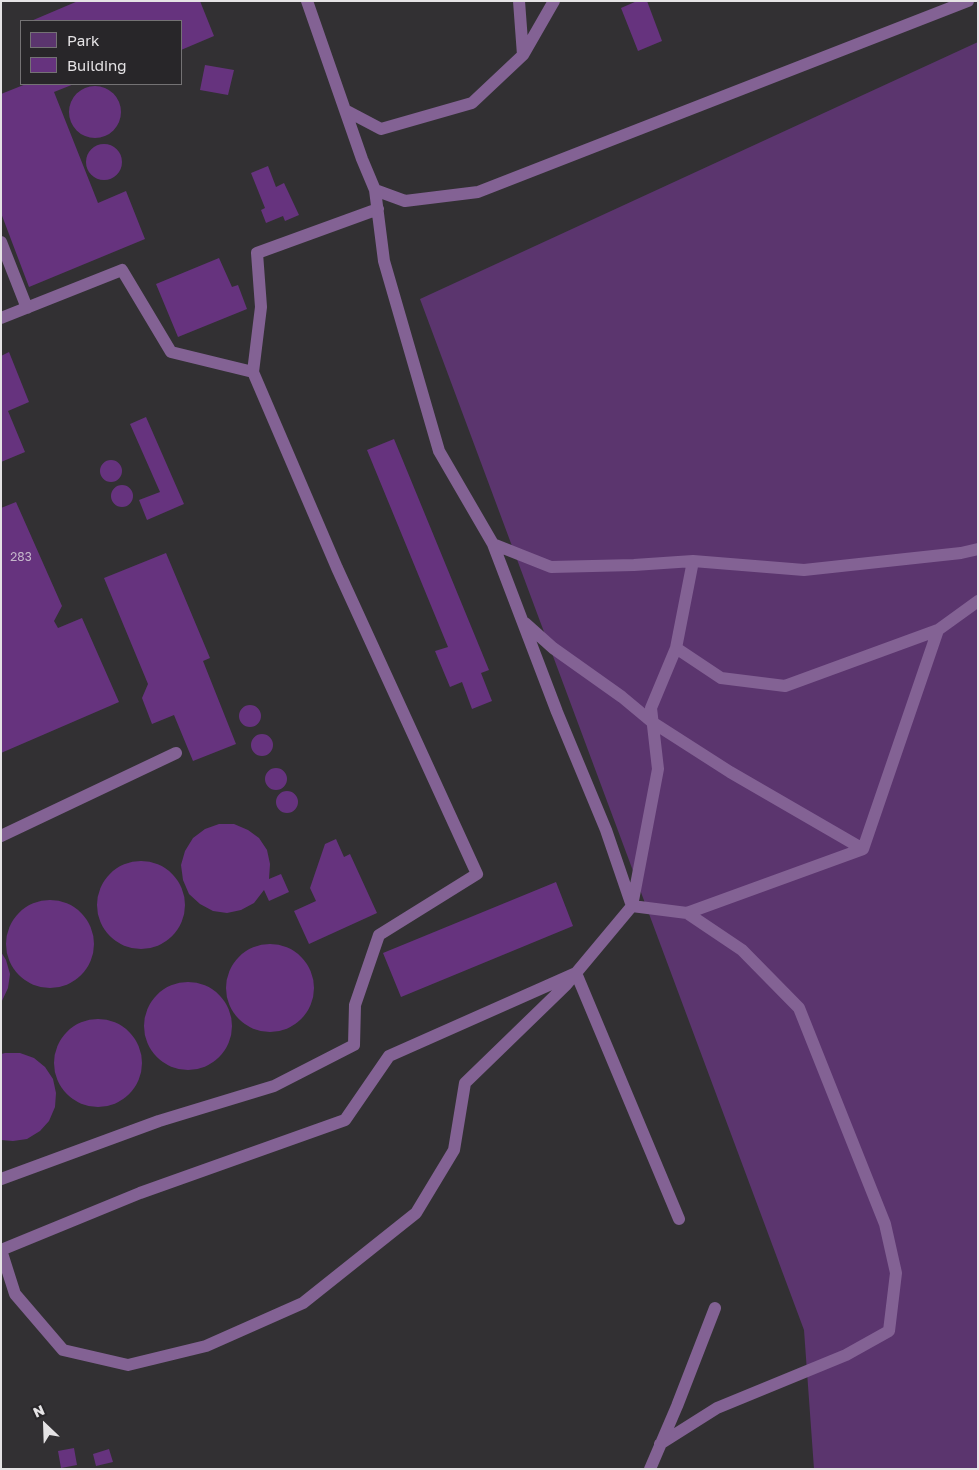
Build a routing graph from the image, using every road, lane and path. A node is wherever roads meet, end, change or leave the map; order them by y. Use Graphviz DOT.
graph roads {
  1 [pos="307,1"];
  2 [pos="519,1"];
  3 [pos="554,1"];
  4 [pos="968,1"];
  5 [pos="523,55"];
  6 [pos="345,110"];
  7 [pos="375,190"];
  8 [pos="378,209"];
  9 [pos="1,242"];
  10 [pos="28,308"];
  11 [pos="1,318"];
  12 [pos="253,372"];
  13 [pos="493,544"];
  14 [pos="978,549"];
  15 [pos="693,561"];
  16 [pos="978,602"];
  17 [pos="523,622"];
  18 [pos="938,630"];
  19 [pos="676,648"];
  20 [pos="652,722"];
  21 [pos="176,752"];
  22 [pos="1,836"];
  23 [pos="863,849"];
  24 [pos="632,906"];
  25 [pos="687,913"];
  26 [pos="576,973"];
  27 [pos="1,1179"];
  28 [pos="679,1219"];
  29 [pos="1,1250"];
  30 [pos="716,1308"];
  31 [pos="660,1444"];
  32 [pos="650,1469"];
  1 -- 6 [label="lane"];
  2 -- 5 [label="lane"];
  3 -- 5 [label="lane"];
  4 -- 7 [label="lane"];
  5 -- 6 [label="lane"];
  6 -- 7 [label="lane"];
  7 -- 8 [label="lane"];
  8 -- 12 [label="lane"];
  8 -- 13 [label="lane"];
  9 -- 10 [label="lane"];
  10 -- 11 [label="lane"];
  10 -- 12 [label="lane"];
  12 -- 27 [label="lane"];
  13 -- 15 [label="lane"];
  13 -- 17 [label="lane"];
  14 -- 15 [label="lane"];
  15 -- 19 [label="lane"];
  16 -- 18 [label="lane"];
  17 -- 20 [label="lane"];
  17 -- 24 [label="lane"];
  18 -- 19 [label="lane"];
  18 -- 23 [label="lane"];
  19 -- 20 [label="lane"];
  20 -- 23 [label="lane"];
  20 -- 24 [label="lane"];
  21 -- 22 [label="lane"];
  23 -- 25 [label="lane"];
  24 -- 25 [label="lane"];
  24 -- 26 [label="lane"];
  25 -- 31 [label="lane"];
  26 -- 28 [label="lane"];
  26 -- 29 [label="lane"];
  26 -- 29 [label="lane"];
  30 -- 31 [label="lane"];
  31 -- 32 [label="lane"];
}
